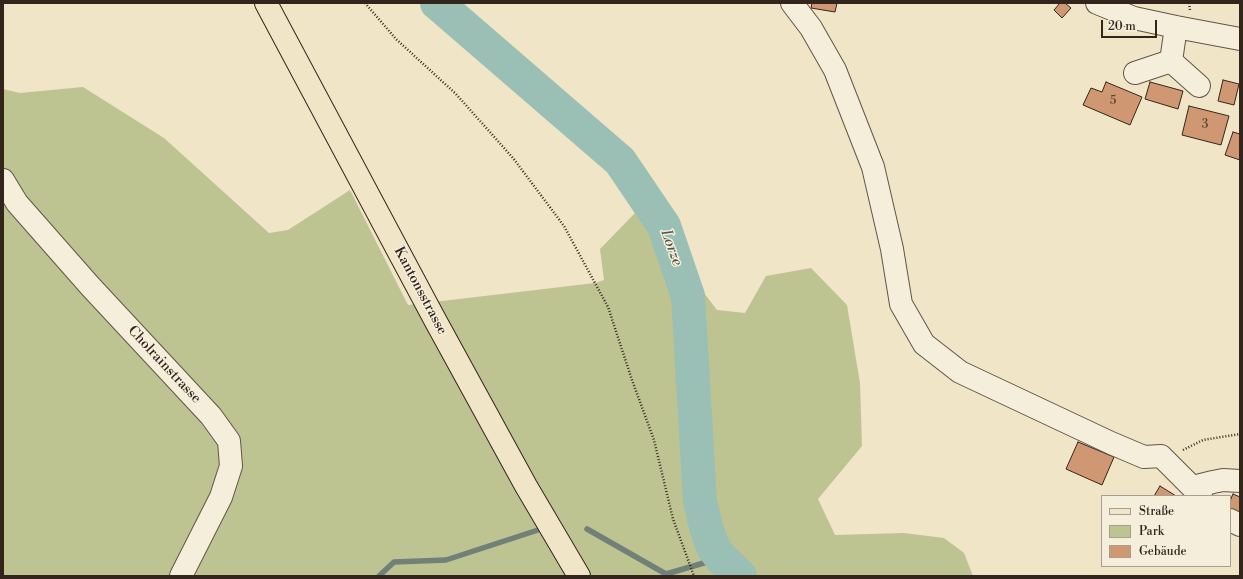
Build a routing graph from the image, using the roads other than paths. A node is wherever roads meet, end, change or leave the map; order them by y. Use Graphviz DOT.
graph roads {
  1 [pos="266,3"];
  2 [pos="792,3"];
  3 [pos="1097,3"];
  4 [pos="1176,27"];
  5 [pos="1240,39"];
  6 [pos="1171,61"];
  7 [pos="1135,73"];
  8 [pos="1198,86"];
  9 [pos="3,180"];
  10 [pos="1240,481"];
  11 [pos="1197,492"];
  12 [pos="1231,520"];
  13 [pos="1240,525"];
  14 [pos="181,576"];
  15 [pos="579,576"];
  1 -- 15 [label="main road, Kantonsstrasse"];
  2 -- 11 [label="street"];
  3 -- 4 [label="street"];
  4 -- 5 [label="street"];
  4 -- 6 [label="street"];
  6 -- 7 [label="street"];
  6 -- 8 [label="street"];
  9 -- 14 [label="street, Cholrainstrasse"];
  10 -- 11 [label="street"];
  12 -- 13 [label="street"];
}
